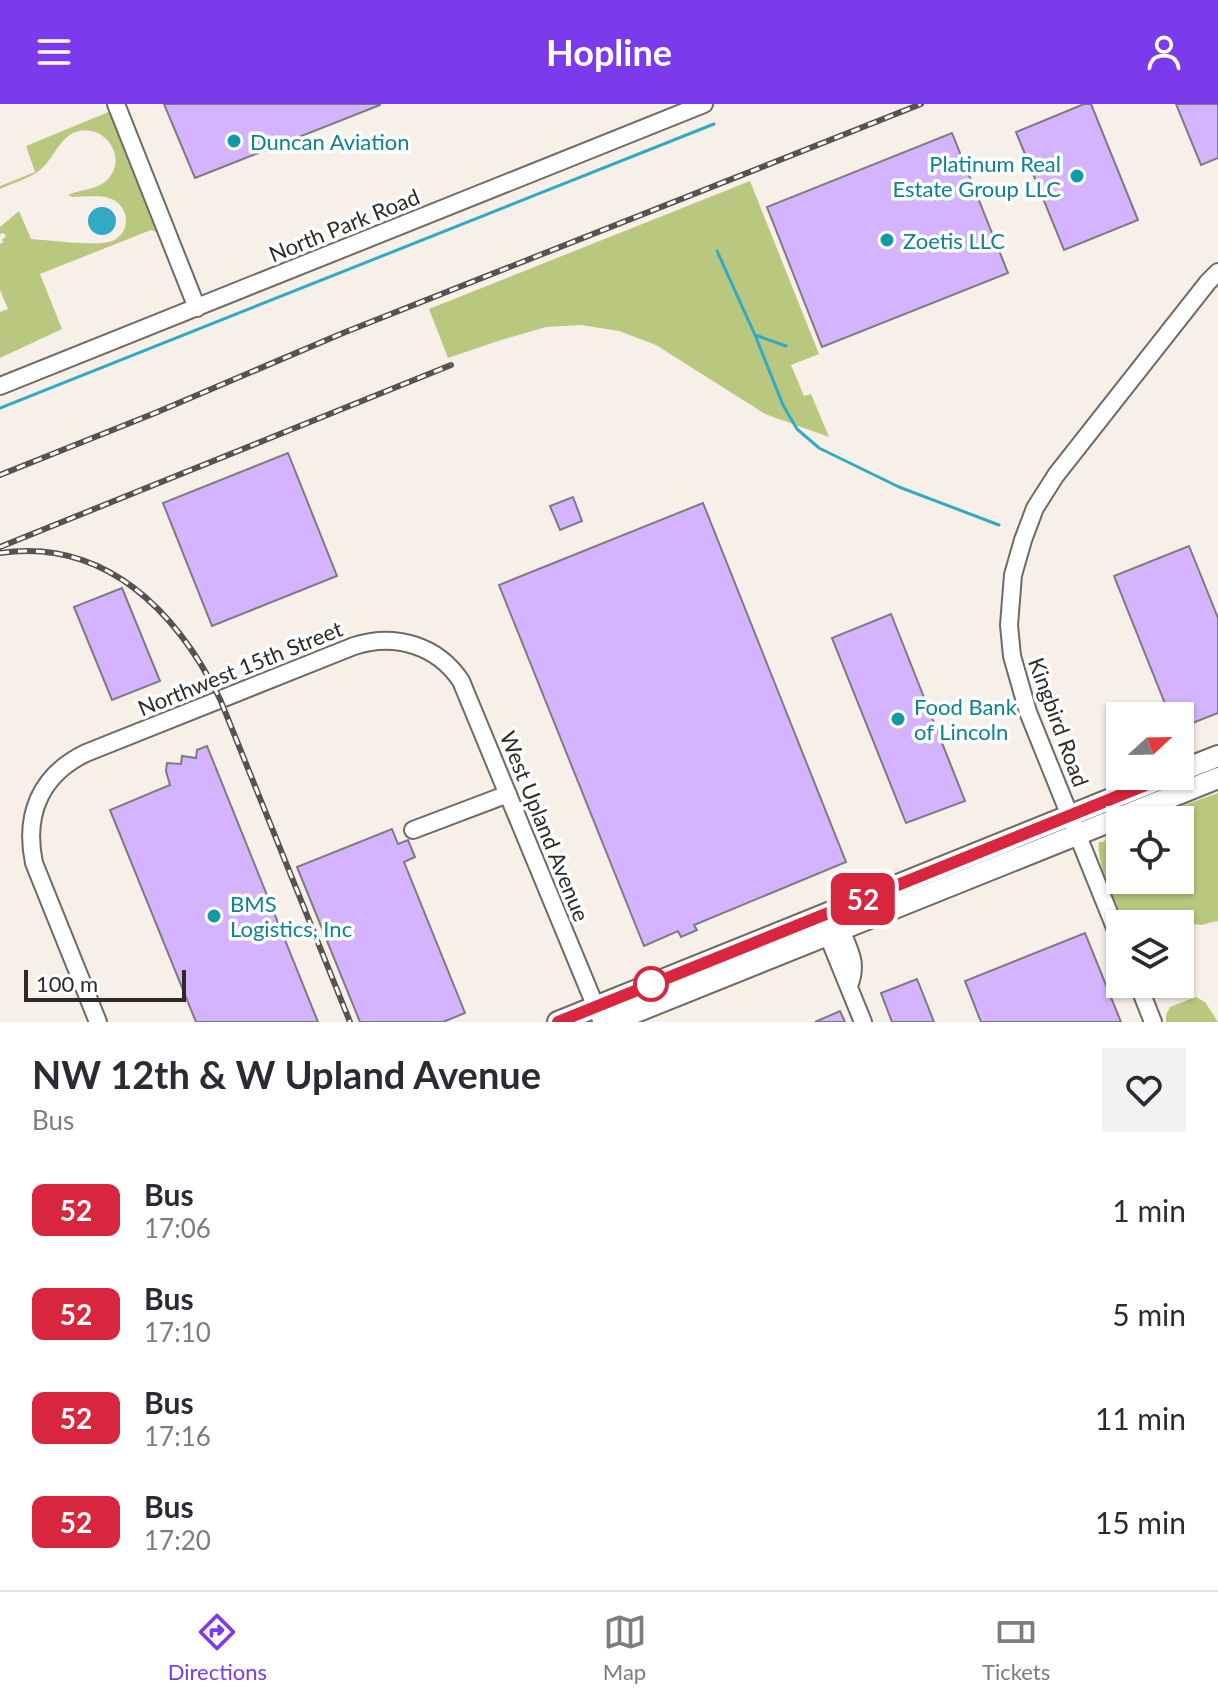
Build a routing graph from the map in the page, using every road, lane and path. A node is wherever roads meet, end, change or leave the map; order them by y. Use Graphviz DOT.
graph roads {
  1 [pos="116,104"];
  2 [pos="704,104"];
  3 [pos="1213,277"];
  4 [pos="197,308"];
  5 [pos="0,386"];
  6 [pos="436,655"];
  7 [pos="1218,756"];
  8 [pos="1194,765"];
  9 [pos="1218,778"];
  10 [pos="1141,790"];
  11 [pos="508,794"];
  12 [pos="1074,825"];
  13 [pos="413,830"];
  14 [pos="1108,910"];
  15 [pos="835,933"];
  16 [pos="1144,998"];
  17 [pos="598,1014"];
  18 [pos="98,1022"];
  19 [pos="558,1022"];
  20 [pos="611,1022"];
  21 [pos="863,1022"];
  22 [pos="1153,1022"];
  1 -- 4 [label="street"];
  2 -- 4 [label="street, North Park Road"];
  3 -- 12 [label="street, Kingbird Road"];
  4 -- 5 [label="street, North Park Road"];
  6 -- 11 [label="street, West Upland Avenue"];
  6 -- 18 [label="street, Northwest 15th Street"];
  7 -- 8 [label="main road"];
  9 -- 12 [label="main road"];
  10 -- 12 [label="main road"];
  11 -- 13 [label="street"];
  11 -- 17 [label="street, West Upland Avenue"];
  12 -- 14 [label="street, Kingbird Road"];
  12 -- 15 [label="main road"];
  12 -- 17 [label="main road"];
  15 -- 20 [label="main road"];
  15 -- 21 [label="street"];
  16 -- 22 [label="street"];
  17 -- 19 [label="main road"];
}
